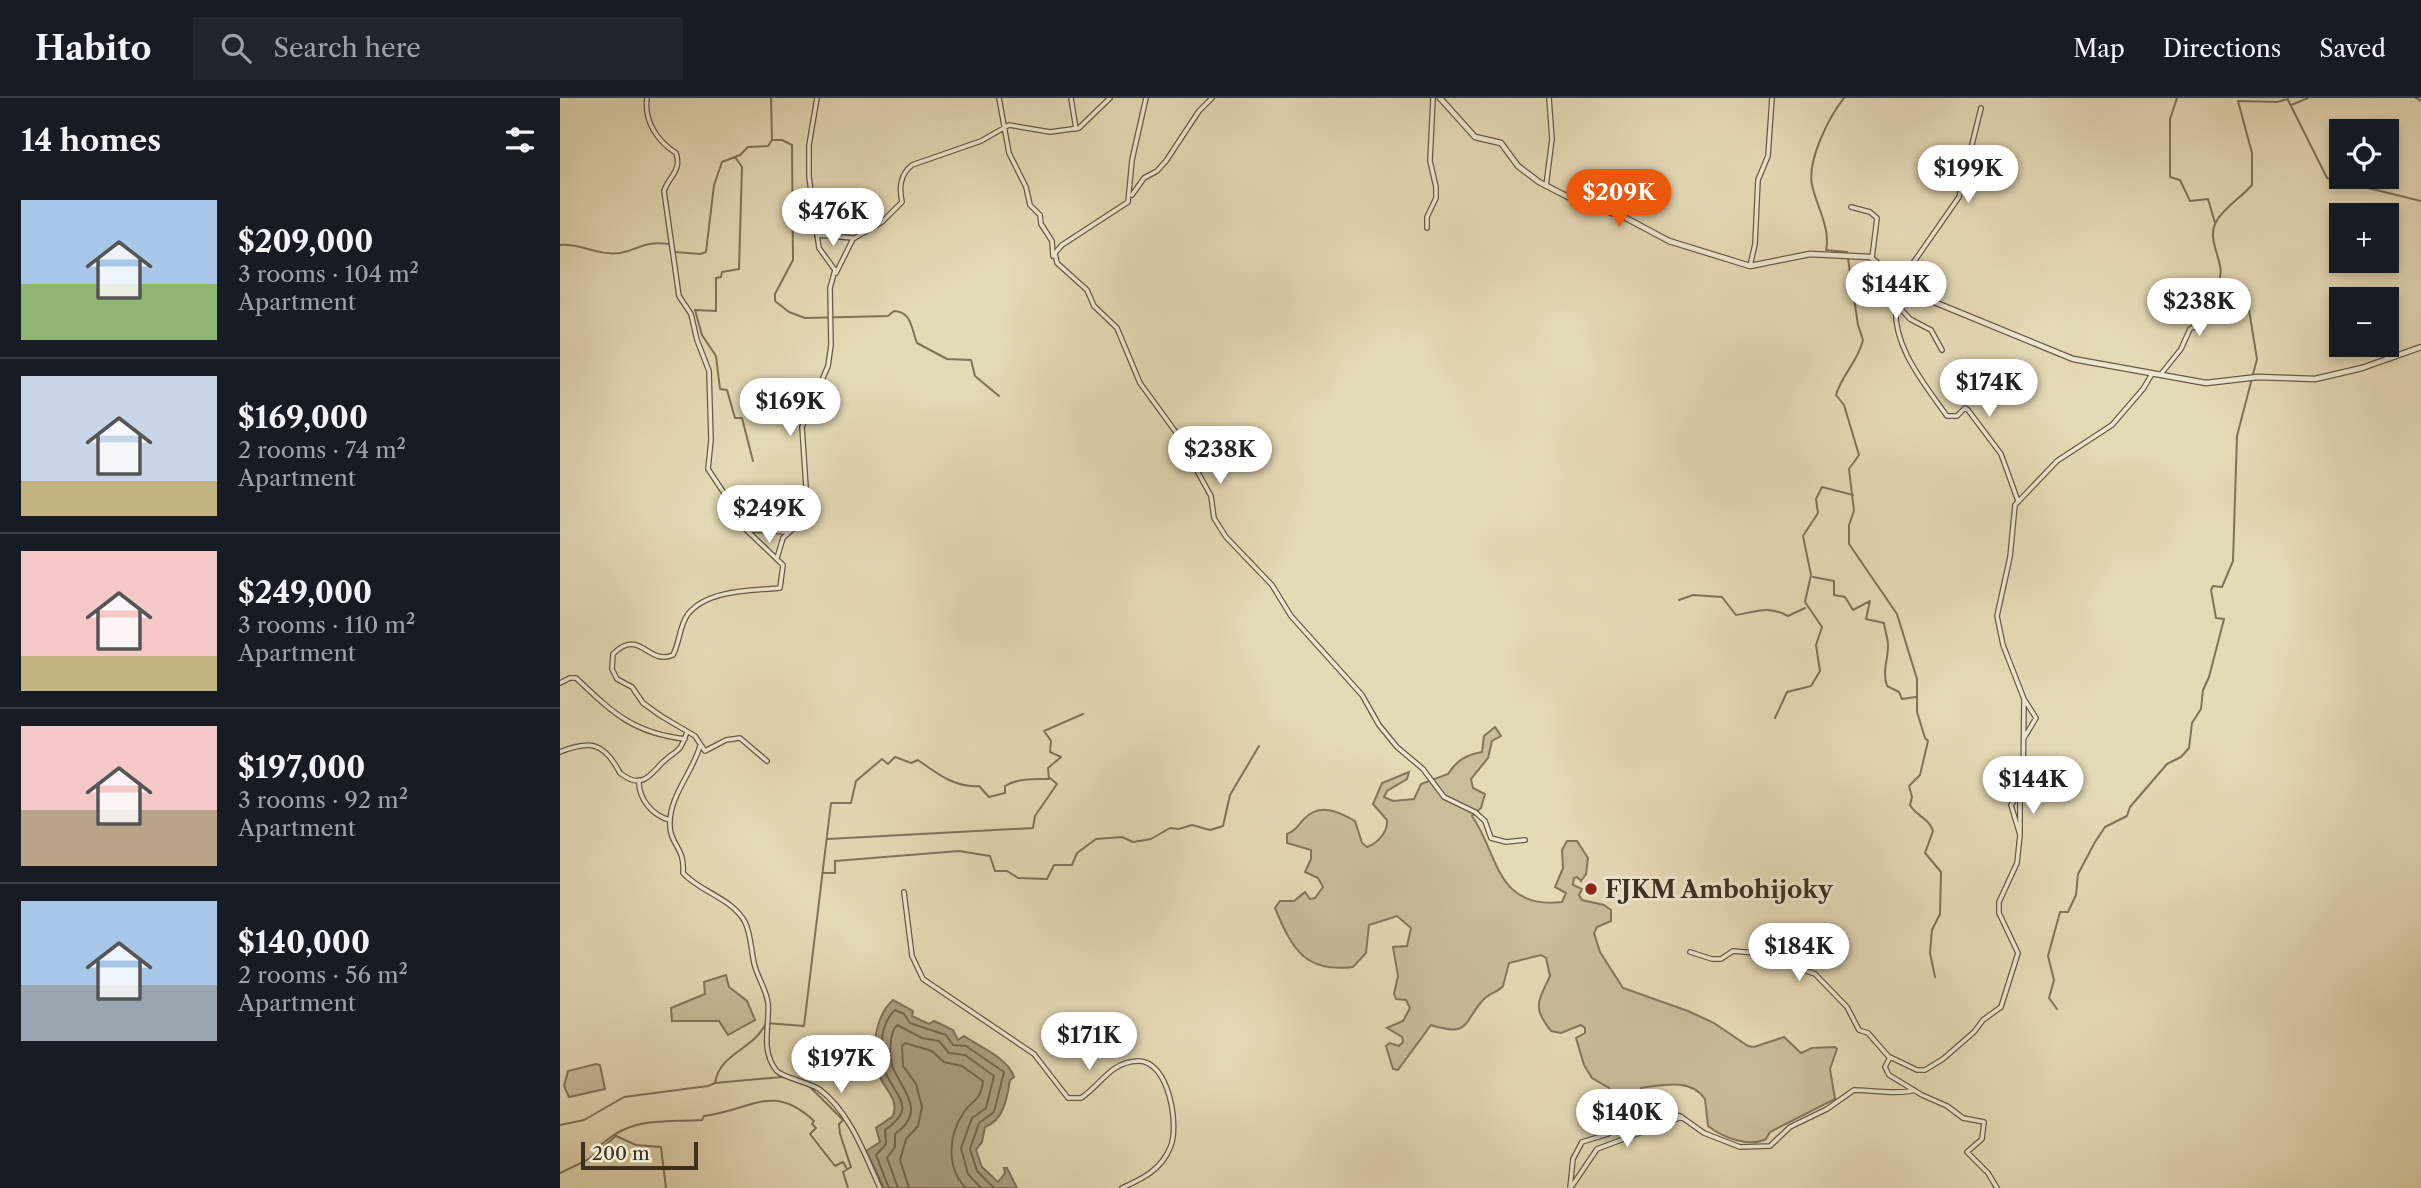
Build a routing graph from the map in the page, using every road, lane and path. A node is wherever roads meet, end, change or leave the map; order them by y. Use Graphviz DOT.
graph roads {
  1 [pos="647,98"];
  2 [pos="817,98"];
  3 [pos="999,98"];
  4 [pos="1070,98"];
  5 [pos="1110,98"];
  6 [pos="1146,98"];
  7 [pos="1212,98"];
  8 [pos="1433,98"];
  9 [pos="1440,98"];
  10 [pos="1549,98"];
  11 [pos="1772,98"];
  12 [pos="1981,108"];
  13 [pos="1003,129"];
  14 [pos="1076,129"];
  15 [pos="1546,186"];
  16 [pos="1131,197"];
  17 [pos="1850,207"];
  18 [pos="1427,228"];
  19 [pos="817,235"];
  20 [pos="853,239"];
  21 [pos="1054,258"];
  22 [pos="1872,258"];
  23 [pos="1751,266"];
  24 [pos="835,275"];
  25 [pos="1895,276"];
  26 [pos="1908,286"];
  27 [pos="2215,286"];
  28 [pos="1896,301"];
  29 [pos="2421,346"];
  30 [pos="1942,350"];
  31 [pos="2152,374"];
  32 [pos="2159,376"];
  33 [pos="2018,501"];
  34 [pos="748,530"];
  35 [pos="790,531"];
  36 [pos="777,558"];
  37 [pos="560,683"];
  38 [pos="2024,699"];
  39 [pos="687,732"];
  40 [pos="685,739"];
  41 [pos="2022,740"];
  42 [pos="700,745"];
  43 [pos="560,752"];
  44 [pos="766,761"];
  45 [pos="639,780"];
  46 [pos="2020,795"];
  47 [pos="670,820"];
  48 [pos="2020,835"];
  49 [pos="1525,840"];
  50 [pos="904,892"];
  51 [pos="1689,952"];
  52 [pos="1890,1057"];
  53 [pos="1914,1090"];
  54 [pos="1682,1118"];
  55 [pos="1572,1187"];
  56 [pos="880,1188"];
  57 [pos="1122,1188"];
  58 [pos="1997,1188"];
  1 -- 34 [label="street"];
  2 -- 19 [label="street"];
  3 -- 13 [label="street"];
  4 -- 14 [label="street"];
  5 -- 14 [label="street"];
  6 -- 16 [label="street"];
  7 -- 16 [label="street"];
  8 -- 18 [label="street"];
  9 -- 15 [label="street"];
  10 -- 15 [label="street"];
  11 -- 23 [label="street"];
  12 -- 26 [label="street"];
  13 -- 14 [label="street"];
  13 -- 20 [label="street"];
  13 -- 21 [label="street"];
  15 -- 23 [label="street"];
  16 -- 21 [label="street"];
  17 -- 22 [label="street"];
  19 -- 20 [label="street"];
  19 -- 24 [label="street"];
  20 -- 24 [label="street"];
  21 -- 49 [label="street"];
  22 -- 23 [label="street"];
  22 -- 25 [label="street"];
  24 -- 35 [label="street"];
  25 -- 26 [label="street"];
  25 -- 28 [label="street"];
  26 -- 31 [label="street"];
  27 -- 32 [label="street"];
  28 -- 30 [label="street"];
  28 -- 33 [label="street"];
  29 -- 32 [label="street"];
  31 -- 32 [label="street"];
  31 -- 33 [label="street"];
  33 -- 38 [label="street"];
  34 -- 35 [label="street"];
  34 -- 36 [label="street"];
  35 -- 36 [label="street"];
  36 -- 39 [label="street"];
  37 -- 40 [label="street"];
  38 -- 41 [label="street"];
  38 -- 41 [label="street"];
  39 -- 40 [label="street"];
  39 -- 42 [label="street"];
  40 -- 45 [label="street"];
  41 -- 46 [label="street"];
  42 -- 44 [label="street"];
  42 -- 47 [label="street"];
  43 -- 45 [label="street"];
  45 -- 47 [label="street"];
  46 -- 48 [label="street"];
  46 -- 48 [label="street"];
  47 -- 56 [label="street"];
  48 -- 52 [label="street"];
  50 -- 57 [label="street"];
  51 -- 52 [label="street"];
  52 -- 53 [label="street"];
  53 -- 54 [label="street"];
  53 -- 58 [label="street"];
  54 -- 55 [label="street"];
  54 -- 55 [label="street"];
}
